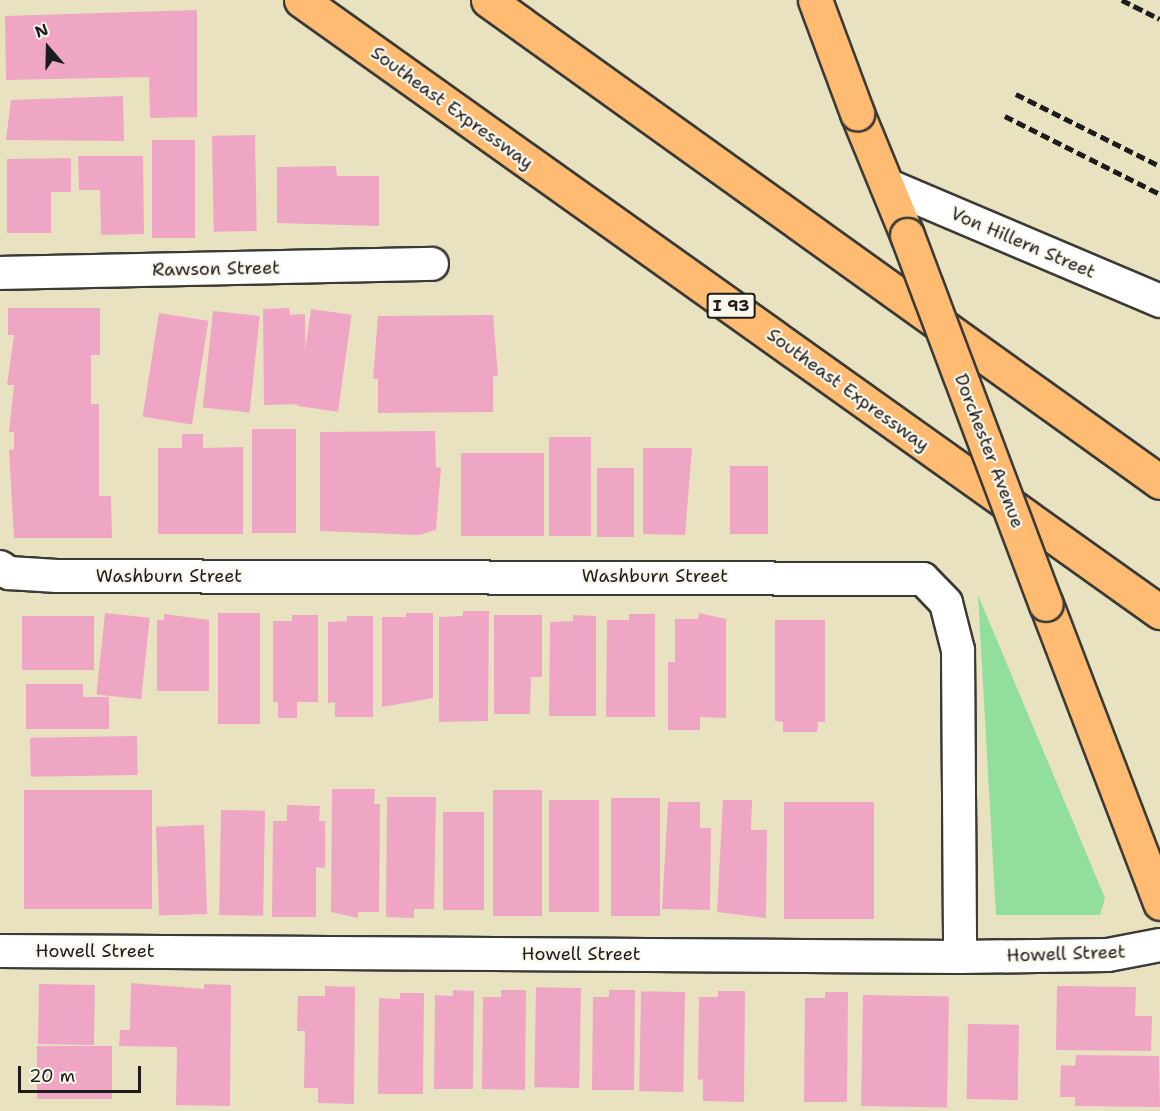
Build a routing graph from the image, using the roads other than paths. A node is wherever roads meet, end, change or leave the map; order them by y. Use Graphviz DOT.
graph roads {
  1 [pos="301,0"];
  2 [pos="488,0"];
  3 [pos="815,0"];
  4 [pos="887,185"];
  5 [pos="432,264"];
  6 [pos="0,273"];
  7 [pos="1160,301"];
  8 [pos="1160,482"];
  9 [pos="0,567"];
  10 [pos="1160,612"];
  11 [pos="1160,903"];
  12 [pos="1160,945"];
  13 [pos="0,951"];
  14 [pos="960,957"];
  1 -- 10 [label="main road, Southeast Expressway / I 93"];
  2 -- 8 [label="main road"];
  3 -- 4 [label="main road, Dorchester Avenue, bridge"];
  4 -- 7 [label="street, Von Hillern Street"];
  4 -- 11 [label="main road, Dorchester Avenue, bridge"];
  5 -- 6 [label="street, Rawson Street"];
  9 -- 14 [label="street, Washburn Street"];
  12 -- 14 [label="street, Howell Street"];
  13 -- 14 [label="street, Howell Street"];
}
